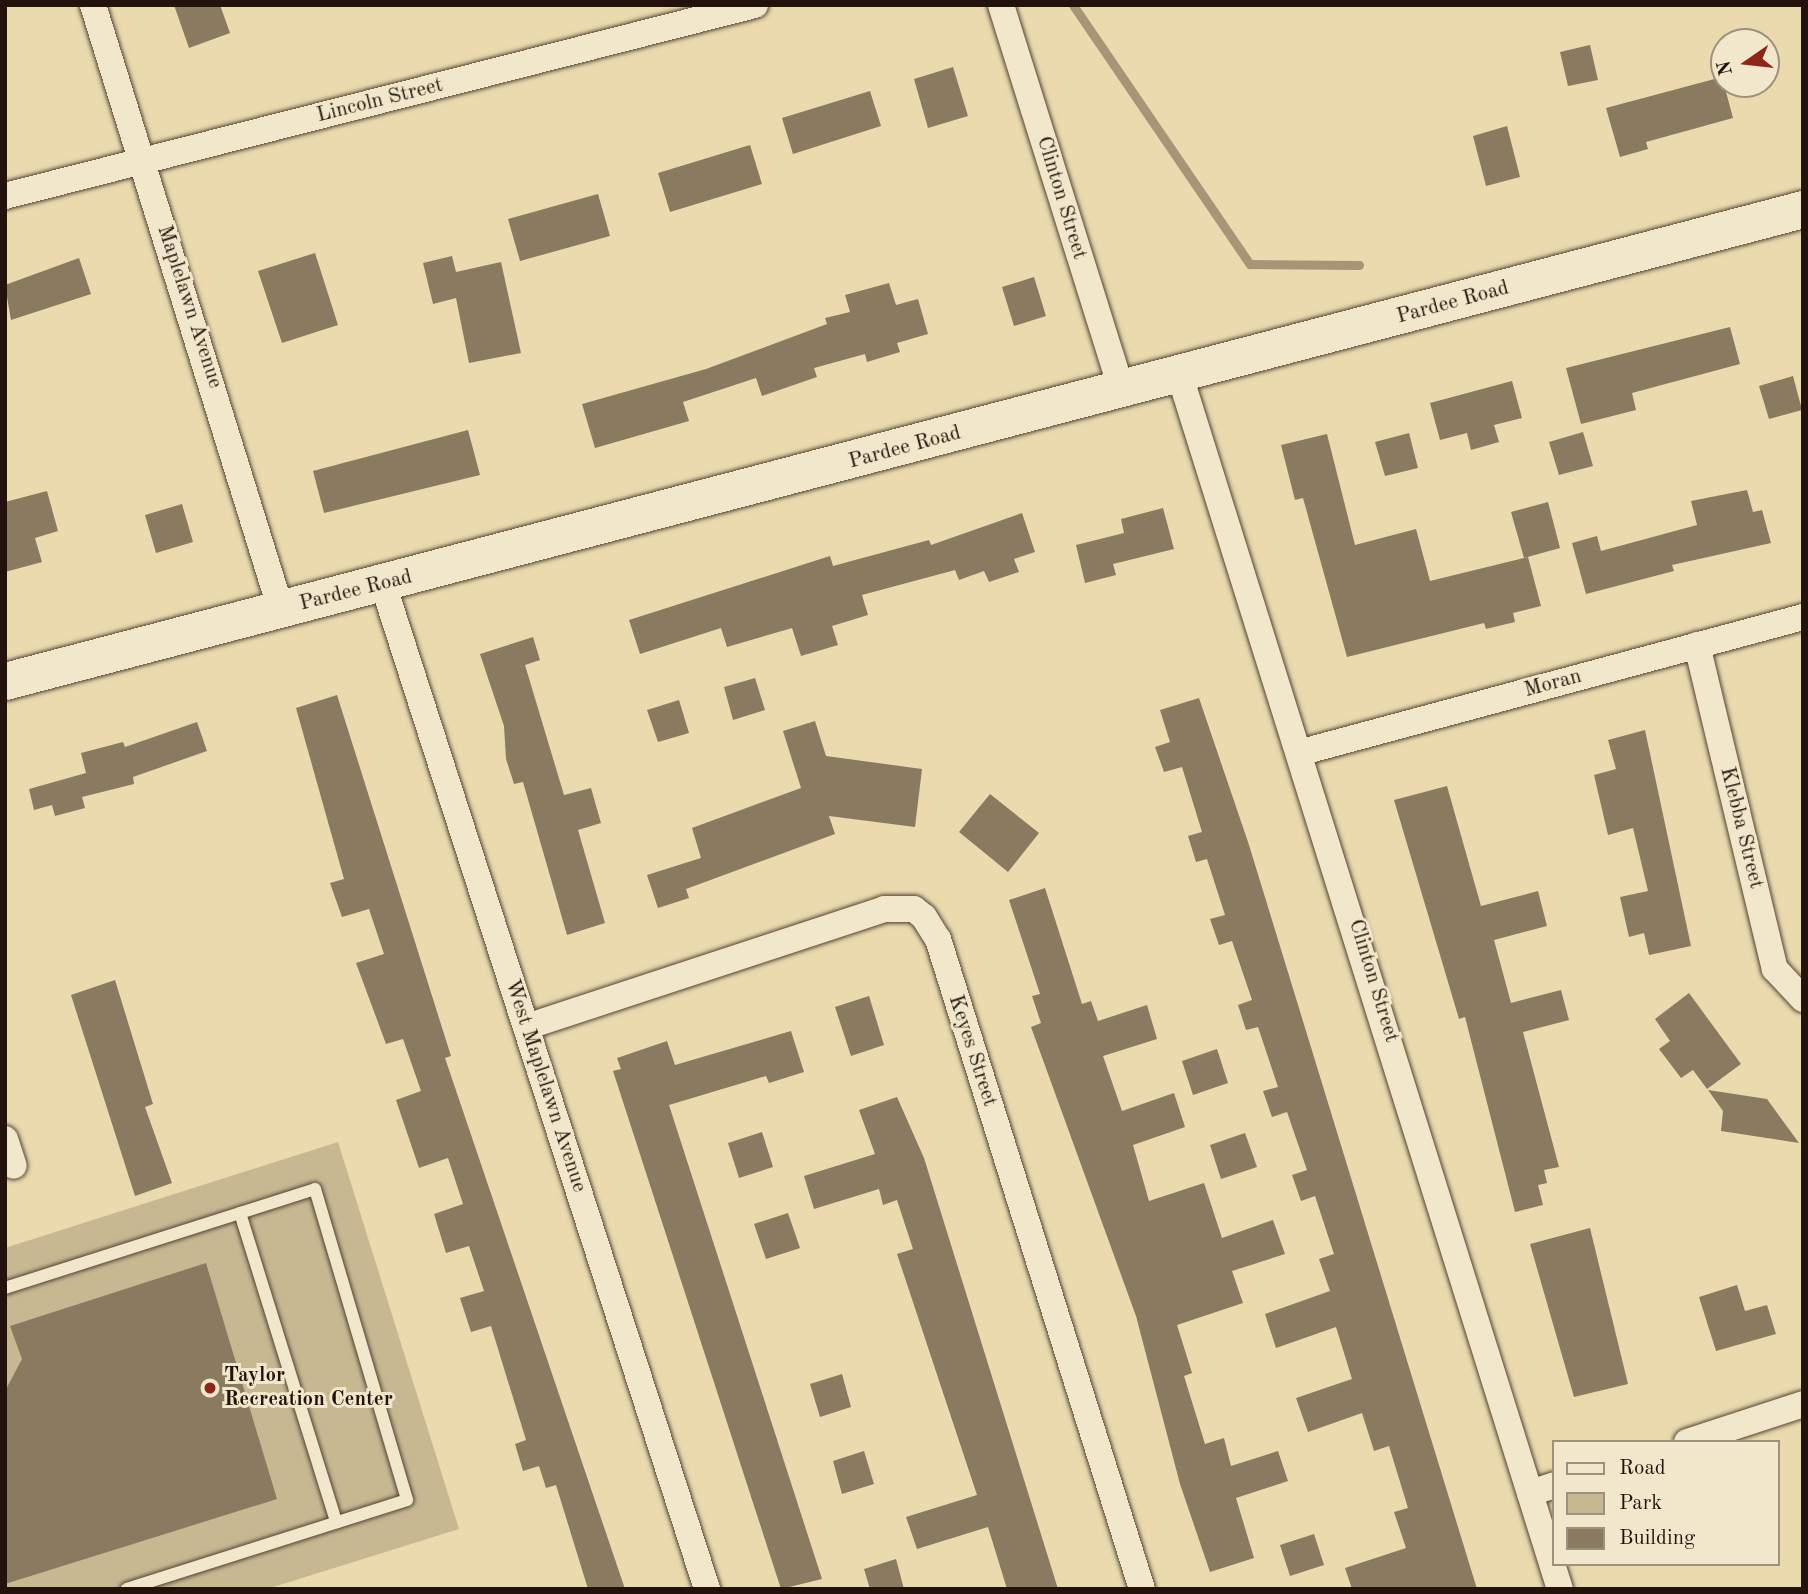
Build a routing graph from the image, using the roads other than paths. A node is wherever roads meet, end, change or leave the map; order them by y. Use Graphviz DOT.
graph roads {
  1 [pos="93,5"];
  2 [pos="755,5"];
  3 [pos="1001,5"];
  4 [pos="143,162"];
  5 [pos="5,196"];
  6 [pos="1803,209"];
  7 [pos="1180,376"];
  8 [pos="1122,391"];
  9 [pos="383,584"];
  10 [pos="281,610"];
  11 [pos="1803,617"];
  12 [pos="1697,645"];
  13 [pos="5,681"];
  14 [pos="1302,752"];
  15 [pos="1803,999"];
  16 [pos="526,1027"];
  17 [pos="5,1139"];
  18 [pos="14,1166"];
  19 [pos="240,1213"];
  20 [pos="5,1288"];
  21 [pos="1803,1404"];
  22 [pos="1693,1440"];
  23 [pos="1542,1489"];
  24 [pos="336,1522"];
  25 [pos="1552,1545"];
  26 [pos="1556,1566"];
  27 [pos="127,1589"];
  28 [pos="707,1589"];
  29 [pos="1142,1589"];
  30 [pos="1560,1589"];
  1 -- 4 [label="street, Maplelawn Avenue"];
  2 -- 4 [label="street, Lincoln Street"];
  3 -- 8 [label="street, Clinton Street"];
  4 -- 5 [label="street, Lincoln Street"];
  4 -- 10 [label="street, Maplelawn Avenue"];
  6 -- 7 [label="main road, Pardee Road"];
  7 -- 8 [label="main road, Pardee Road"];
  7 -- 14 [label="street, Clinton Street"];
  8 -- 9 [label="main road, Pardee Road"];
  9 -- 10 [label="main road, Pardee Road"];
  9 -- 16 [label="street, West Maplelawn Avenue"];
  10 -- 13 [label="main road, Pardee Road"];
  11 -- 12 [label="street, Moran"];
  12 -- 14 [label="street, Moran"];
  12 -- 15 [label="street, Klebba Street"];
  14 -- 23 [label="street, Clinton Street"];
  16 -- 28 [label="street, West Maplelawn Avenue"];
  16 -- 29 [label="street, Keyes Street"];
  17 -- 18 [label="street"];
  19 -- 20 [label="lane"];
  19 -- 24 [label="lane"];
  19 -- 24 [label="lane"];
  21 -- 22 [label="street"];
  23 -- 25 [label="street, Clinton Street"];
  24 -- 27 [label="lane"];
  26 -- 30 [label="street, Clinton Street"];
}
